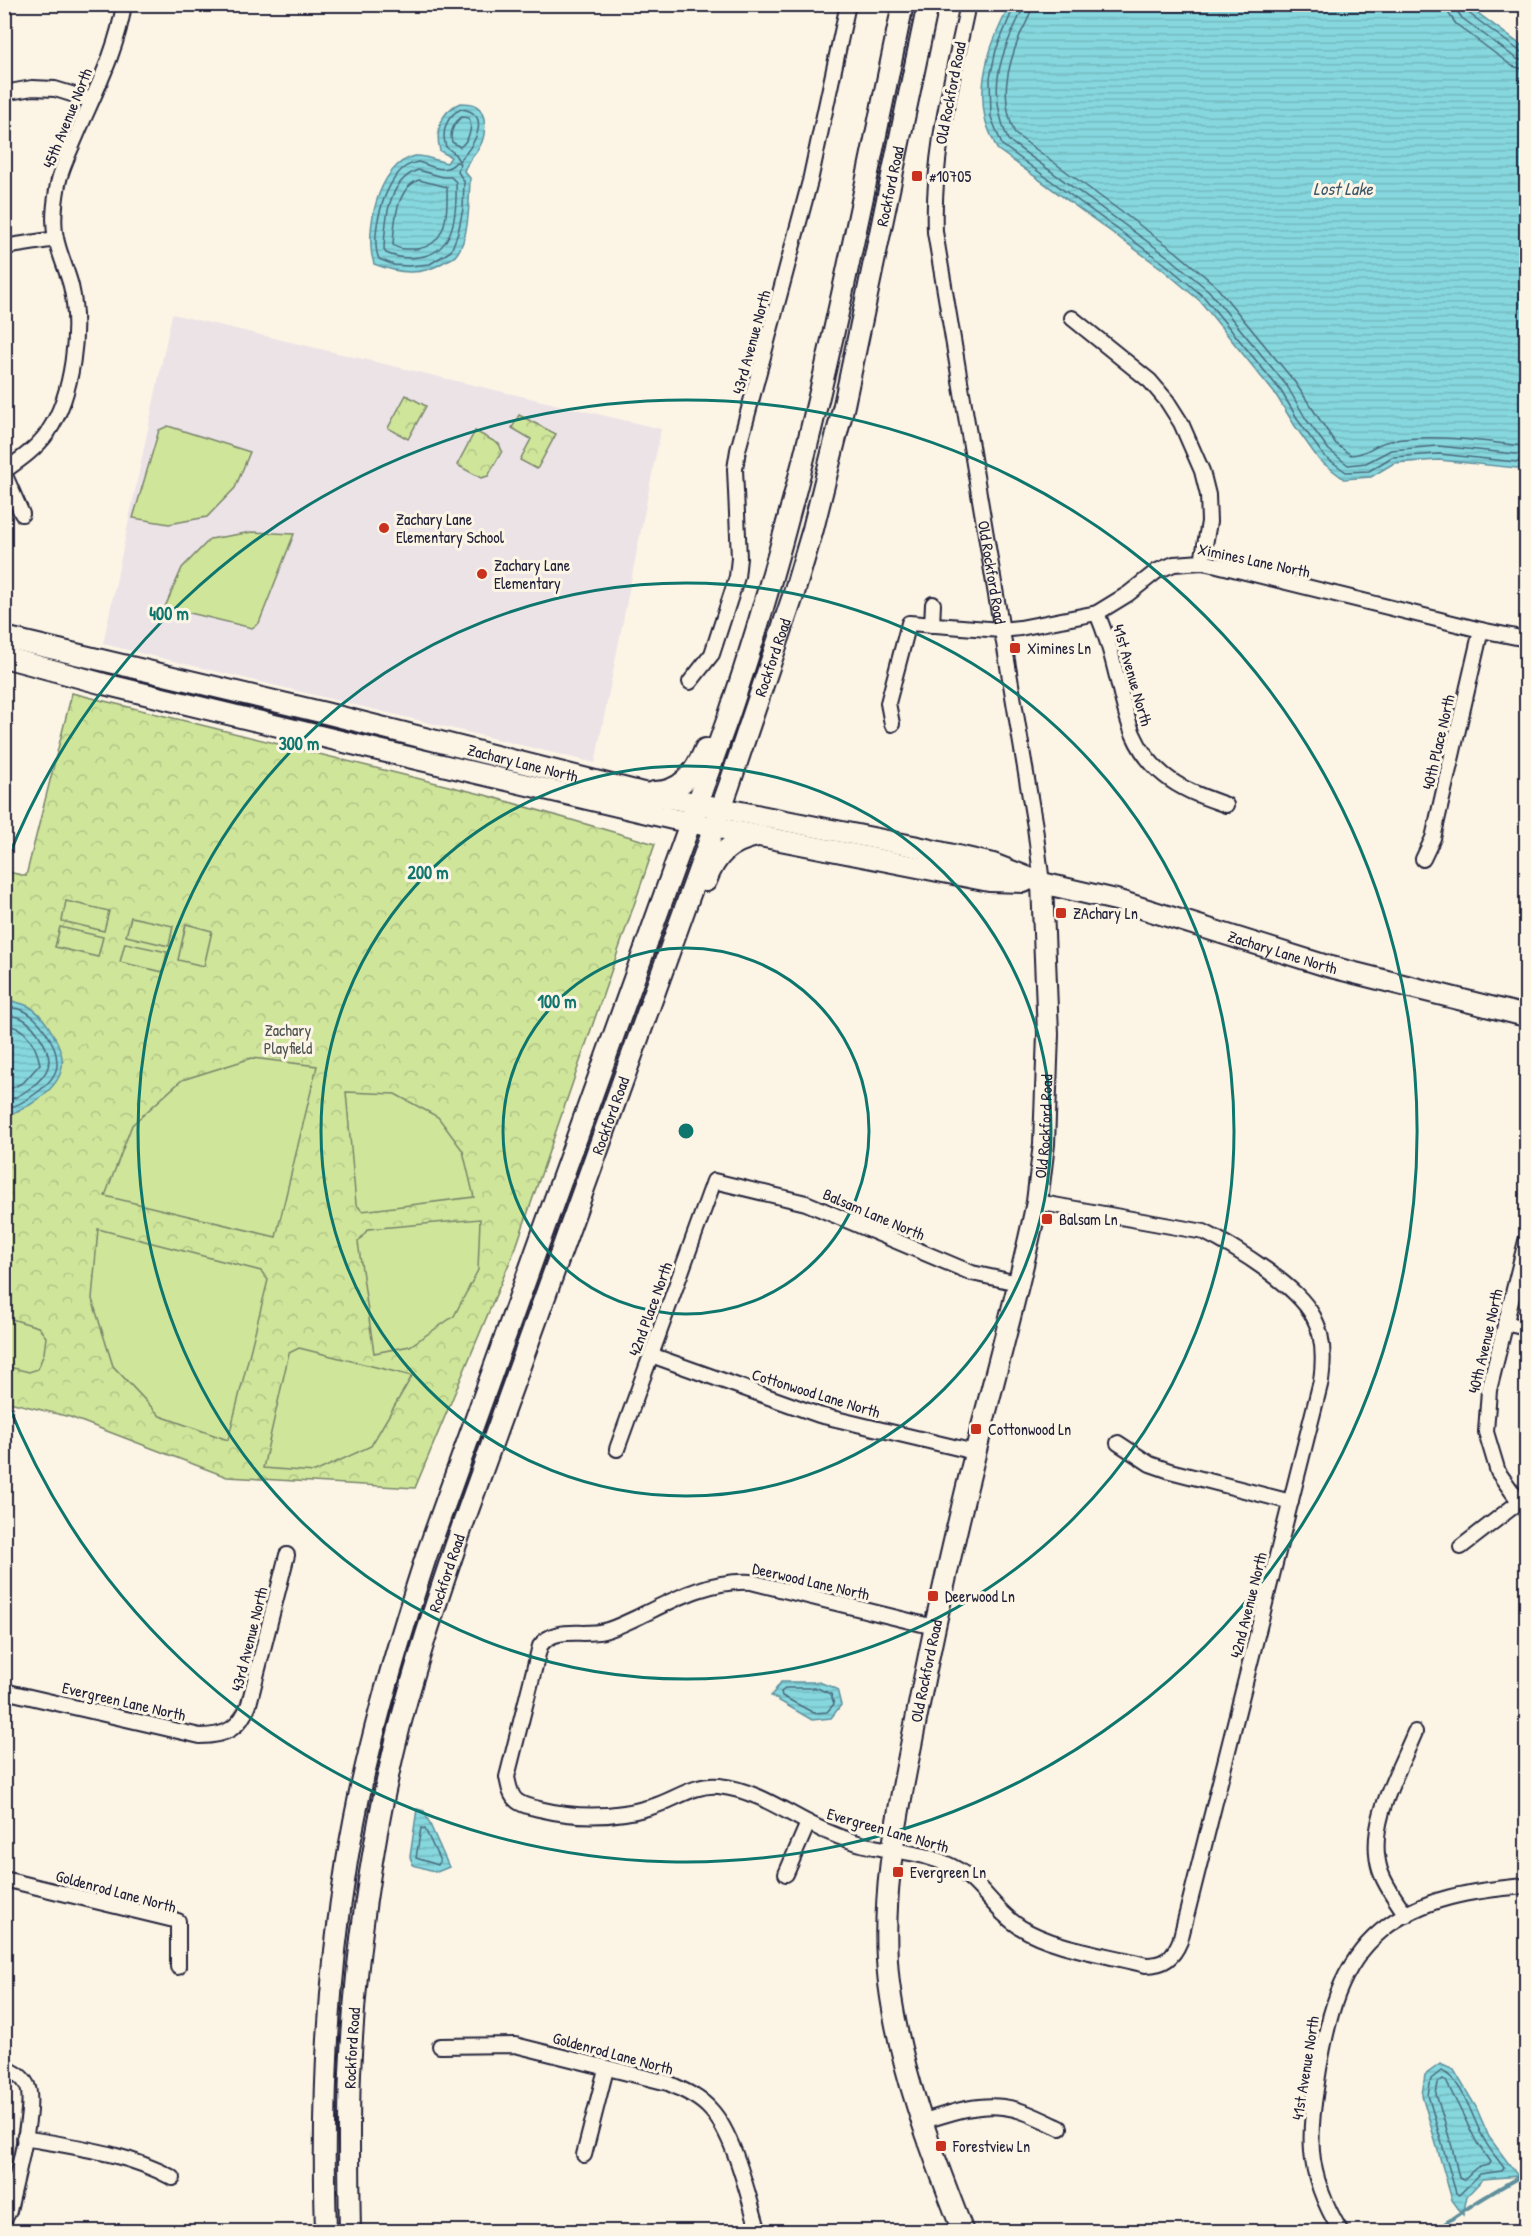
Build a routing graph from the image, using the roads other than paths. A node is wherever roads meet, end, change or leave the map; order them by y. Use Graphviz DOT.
graph roads {
  1 [pos="124,4"];
  2 [pos="849,4"];
  3 [pos="903,4"];
  4 [pos="928,4"];
  5 [pos="968,4"];
  6 [pos="4,93"];
  7 [pos="91,100"];
  8 [pos="56,239"];
  9 [pos="4,247"];
  10 [pos="1072,318"];
  11 [pos="4,472"];
  12 [pos="22,514"];
  13 [pos="1202,562"];
  14 [pos="933,604"];
  15 [pos="1097,613"];
  16 [pos="932,625"];
  17 [pos="1001,630"];
  18 [pos="1481,630"];
  19 [pos="4,637"];
  20 [pos="1527,639"];
  21 [pos="4,657"];
  22 [pos="743,675"];
  23 [pos="690,682"];
  24 [pos="892,724"];
  25 [pos="639,792"];
  26 [pos="697,803"];
  27 [pos="1226,805"];
  28 [pos="722,807"];
  29 [pos="690,823"];
  30 [pos="714,827"];
  31 [pos="760,836"];
  32 [pos="913,846"];
  33 [pos="1424,859"];
  34 [pos="909,866"];
  35 [pos="1042,883"];
  36 [pos="646,1015"];
  37 [pos="1527,1016"];
  38 [pos="714,1181"];
  39 [pos="1037,1202"];
  40 [pos="1527,1241"];
  41 [pos="1018,1283"];
  42 [pos="1505,1323"];
  43 [pos="1527,1328"];
  44 [pos="651,1355"];
  45 [pos="1118,1443"];
  46 [pos="617,1449"];
  47 [pos="975,1452"];
  48 [pos="1291,1502"];
  49 [pos="1523,1506"];
  50 [pos="1461,1547"];
  51 [pos="287,1555"];
  52 [pos="934,1627"];
  53 [pos="4,1690"];
  54 [pos="234,1727"];
  55 [pos="1415,1732"];
  56 [pos="507,1777"];
  57 [pos="808,1823"];
  58 [pos="893,1849"];
  59 [pos="786,1874"];
  60 [pos="4,1879"];
  61 [pos="1527,1886"];
  62 [pos="1406,1915"];
  63 [pos="1180,1941"];
  64 [pos="178,1967"];
  65 [pos="440,2046"];
  66 [pos="4,2068"];
  67 [pos="606,2069"];
  68 [pos="921,2122"];
  69 [pos="1060,2128"];
  70 [pos="24,2138"];
  71 [pos="584,2155"];
  72 [pos="173,2178"];
  73 [pos="4,2220"];
  74 [pos="326,2232"];
  75 [pos="350,2232"];
  76 [pos="759,2232"];
  77 [pos="963,2232"];
  78 [pos="1341,2232"];
  1 -- 7 [label="street, 45th Avenue North"];
  2 -- 23 [label="street, 43rd Avenue North"];
  3 -- 22 [label="main road, Rockford Road"];
  4 -- 28 [label="main road, Rockford Road"];
  5 -- 17 [label="street, Old Rockford Road"];
  6 -- 7 [label="street"];
  7 -- 8 [label="street, 45th Avenue North"];
  8 -- 9 [label="street"];
  8 -- 11 [label="street, 45th Avenue North"];
  10 -- 13 [label="street"];
  11 -- 12 [label="street, 45th Avenue North"];
  13 -- 15 [label="street, Ximines Lane North"];
  13 -- 18 [label="street, Ximines Lane North"];
  14 -- 16 [label="street"];
  15 -- 17 [label="street, Ximines Lane North"];
  15 -- 27 [label="street, 41st Avenue North"];
  16 -- 17 [label="street, Ximines Lane North"];
  16 -- 24 [label="street, Ximines Lane North"];
  17 -- 35 [label="street, Old Rockford Road"];
  18 -- 20 [label="street, Ximines Lane North"];
  18 -- 33 [label="street, 40th Place North"];
  19 -- 25 [label="main road, Zachary Lane North"];
  21 -- 29 [label="main road, Zachary Lane North"];
  22 -- 25 [label="main road"];
  22 -- 26 [label="main road, Rockford Road"];
  25 -- 26 [label="main road, Zachary Lane North"];
  26 -- 28 [label="main road, Zachary Lane North"];
  26 -- 29 [label="main road, Rockford Road"];
  28 -- 30 [label="main road, Rockford Road"];
  28 -- 32 [label="main road, Zachary Lane North"];
  29 -- 30 [label="main road, Zachary Lane North"];
  29 -- 74 [label="main road, Rockford Road"];
  30 -- 31 [label="main road, Zachary Lane North"];
  30 -- 36 [label="main road, Rockford Road"];
  31 -- 34 [label="main road, Zachary Lane North"];
  31 -- 36 [label="main road"];
  32 -- 34 [label="main road"];
  32 -- 35 [label="main road, Zachary Lane North"];
  34 -- 35 [label="main road, Zachary Lane North"];
  35 -- 37 [label="main road, Zachary Lane North"];
  35 -- 39 [label="main road, Old Rockford Road"];
  36 -- 75 [label="main road, Rockford Road"];
  38 -- 41 [label="street, Balsam Lane North"];
  38 -- 44 [label="street, 42nd Place North"];
  39 -- 41 [label="main road, Old Rockford Road"];
  39 -- 48 [label="street, 42nd Avenue North"];
  40 -- 42 [label="street, 40th Avenue North"];
  41 -- 47 [label="main road, Old Rockford Road"];
  42 -- 43 [label="street"];
  42 -- 49 [label="street, 40th Avenue North"];
  44 -- 46 [label="street, 42nd Place North"];
  44 -- 47 [label="street, Cottonwood Lane North"];
  45 -- 48 [label="street"];
  47 -- 52 [label="main road, Old Rockford Road"];
  48 -- 63 [label="street, 42nd Avenue North"];
  49 -- 50 [label="street"];
  51 -- 54 [label="street, 43rd Avenue North"];
  52 -- 56 [label="street, Deerwood Lane North"];
  52 -- 58 [label="main road, Old Rockford Road"];
  53 -- 54 [label="street, Evergreen Lane North"];
  55 -- 62 [label="street"];
  56 -- 57 [label="street, Evergreen Lane North"];
  57 -- 58 [label="street, Evergreen Lane North"];
  57 -- 59 [label="street"];
  58 -- 63 [label="street, Evergreen Lane North"];
  58 -- 68 [label="main road, Old Rockford Road"];
  60 -- 64 [label="street, Goldenrod Lane North"];
  61 -- 62 [label="street"];
  62 -- 78 [label="street, 41st Avenue North"];
  65 -- 67 [label="street, Goldenrod Lane North"];
  66 -- 70 [label="street"];
  67 -- 71 [label="street"];
  67 -- 76 [label="street, Goldenrod Lane North"];
  68 -- 69 [label="street"];
  68 -- 77 [label="main road, Old Rockford Road"];
  70 -- 72 [label="street"];
  70 -- 73 [label="street"];
}
